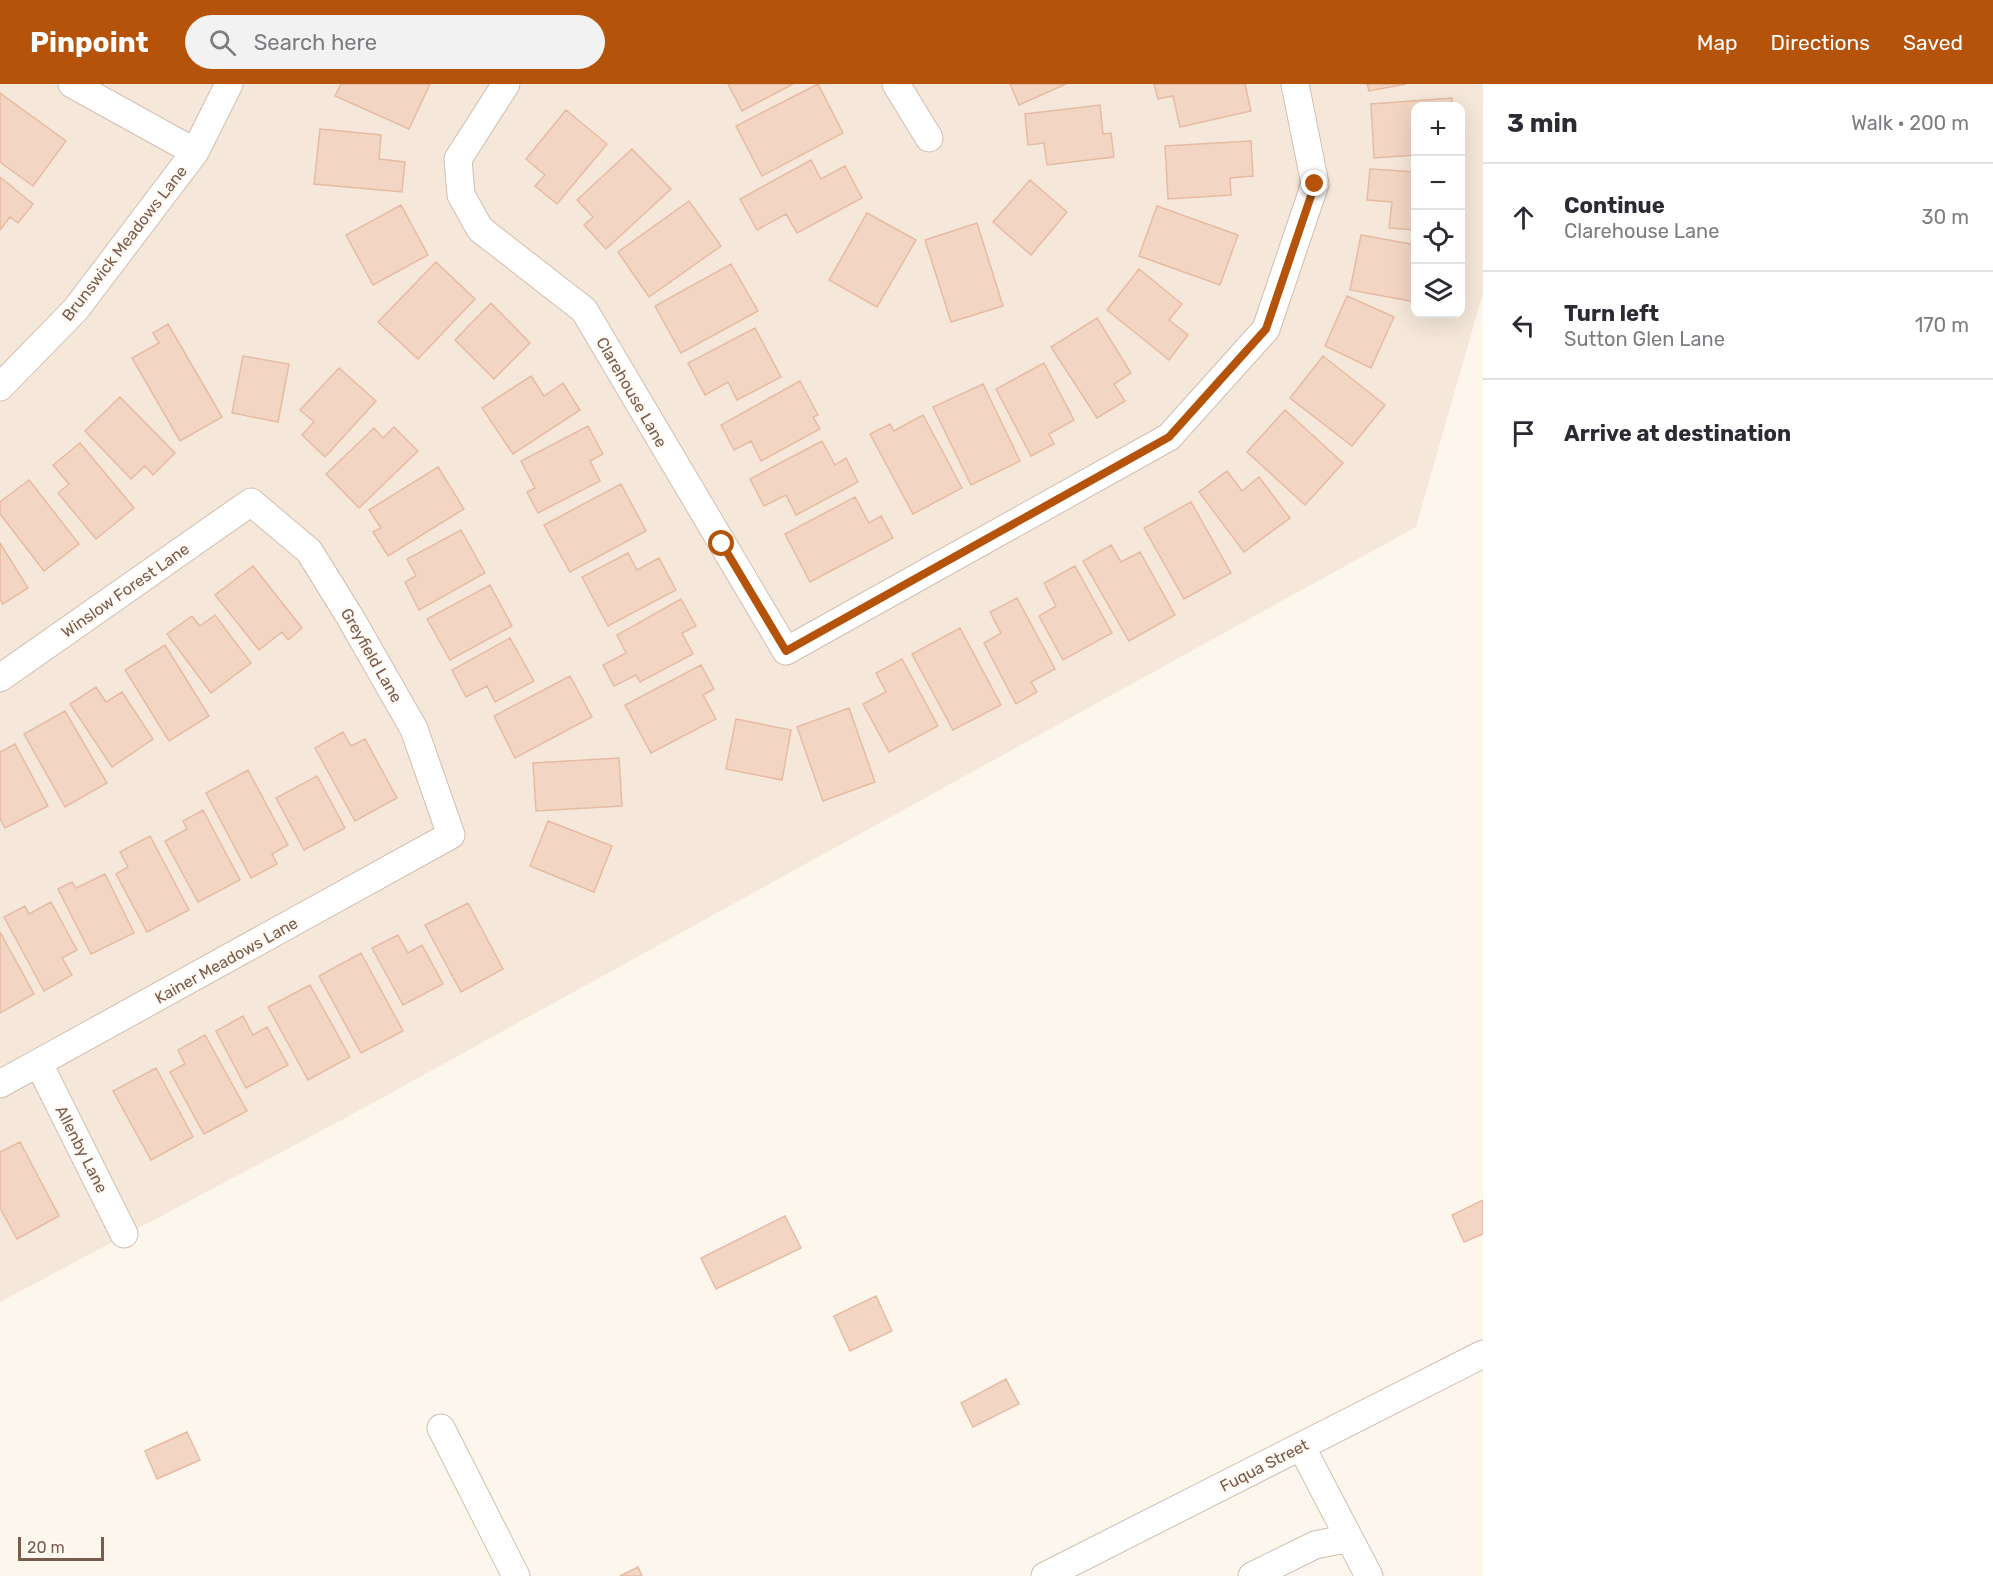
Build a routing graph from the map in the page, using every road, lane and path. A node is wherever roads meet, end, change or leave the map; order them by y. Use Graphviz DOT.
graph roads {
  1 [pos="72,84"];
  2 [pos="229,84"];
  3 [pos="506,84"];
  4 [pos="896,84"];
  5 [pos="1295,84"];
  6 [pos="929,138"];
  7 [pos="195,152"];
  8 [pos="0,387"];
  9 [pos="251,502"];
  10 [pos="0,678"];
  11 [pos="451,835"];
  12 [pos="39,1064"];
  13 [pos="0,1084"];
  14 [pos="124,1234"];
  15 [pos="1483,1354"];
  16 [pos="441,1428"];
  17 [pos="1301,1446"];
  18 [pos="1349,1538"];
  19 [pos="516,1576"];
  20 [pos="1045,1576"];
  21 [pos="1252,1576"];
  22 [pos="1369,1576"];
  1 -- 7 [label="street"];
  2 -- 7 [label="street, Brunswick Meadows Lane"];
  3 -- 5 [label="street, Clarehouse Lane"];
  4 -- 6 [label="street"];
  7 -- 8 [label="street, Brunswick Meadows Lane"];
  9 -- 10 [label="street, Winslow Forest Lane"];
  9 -- 11 [label="street, Greyfield Lane"];
  11 -- 12 [label="street, Kainer Meadows Lane"];
  12 -- 13 [label="street, Kainer Meadows Lane"];
  12 -- 14 [label="street, Allenby Lane"];
  15 -- 17 [label="street, Fuqua Street"];
  16 -- 19 [label="street"];
  17 -- 18 [label="street"];
  17 -- 20 [label="street, Fuqua Street"];
  18 -- 21 [label="street"];
  18 -- 22 [label="street"];
}
